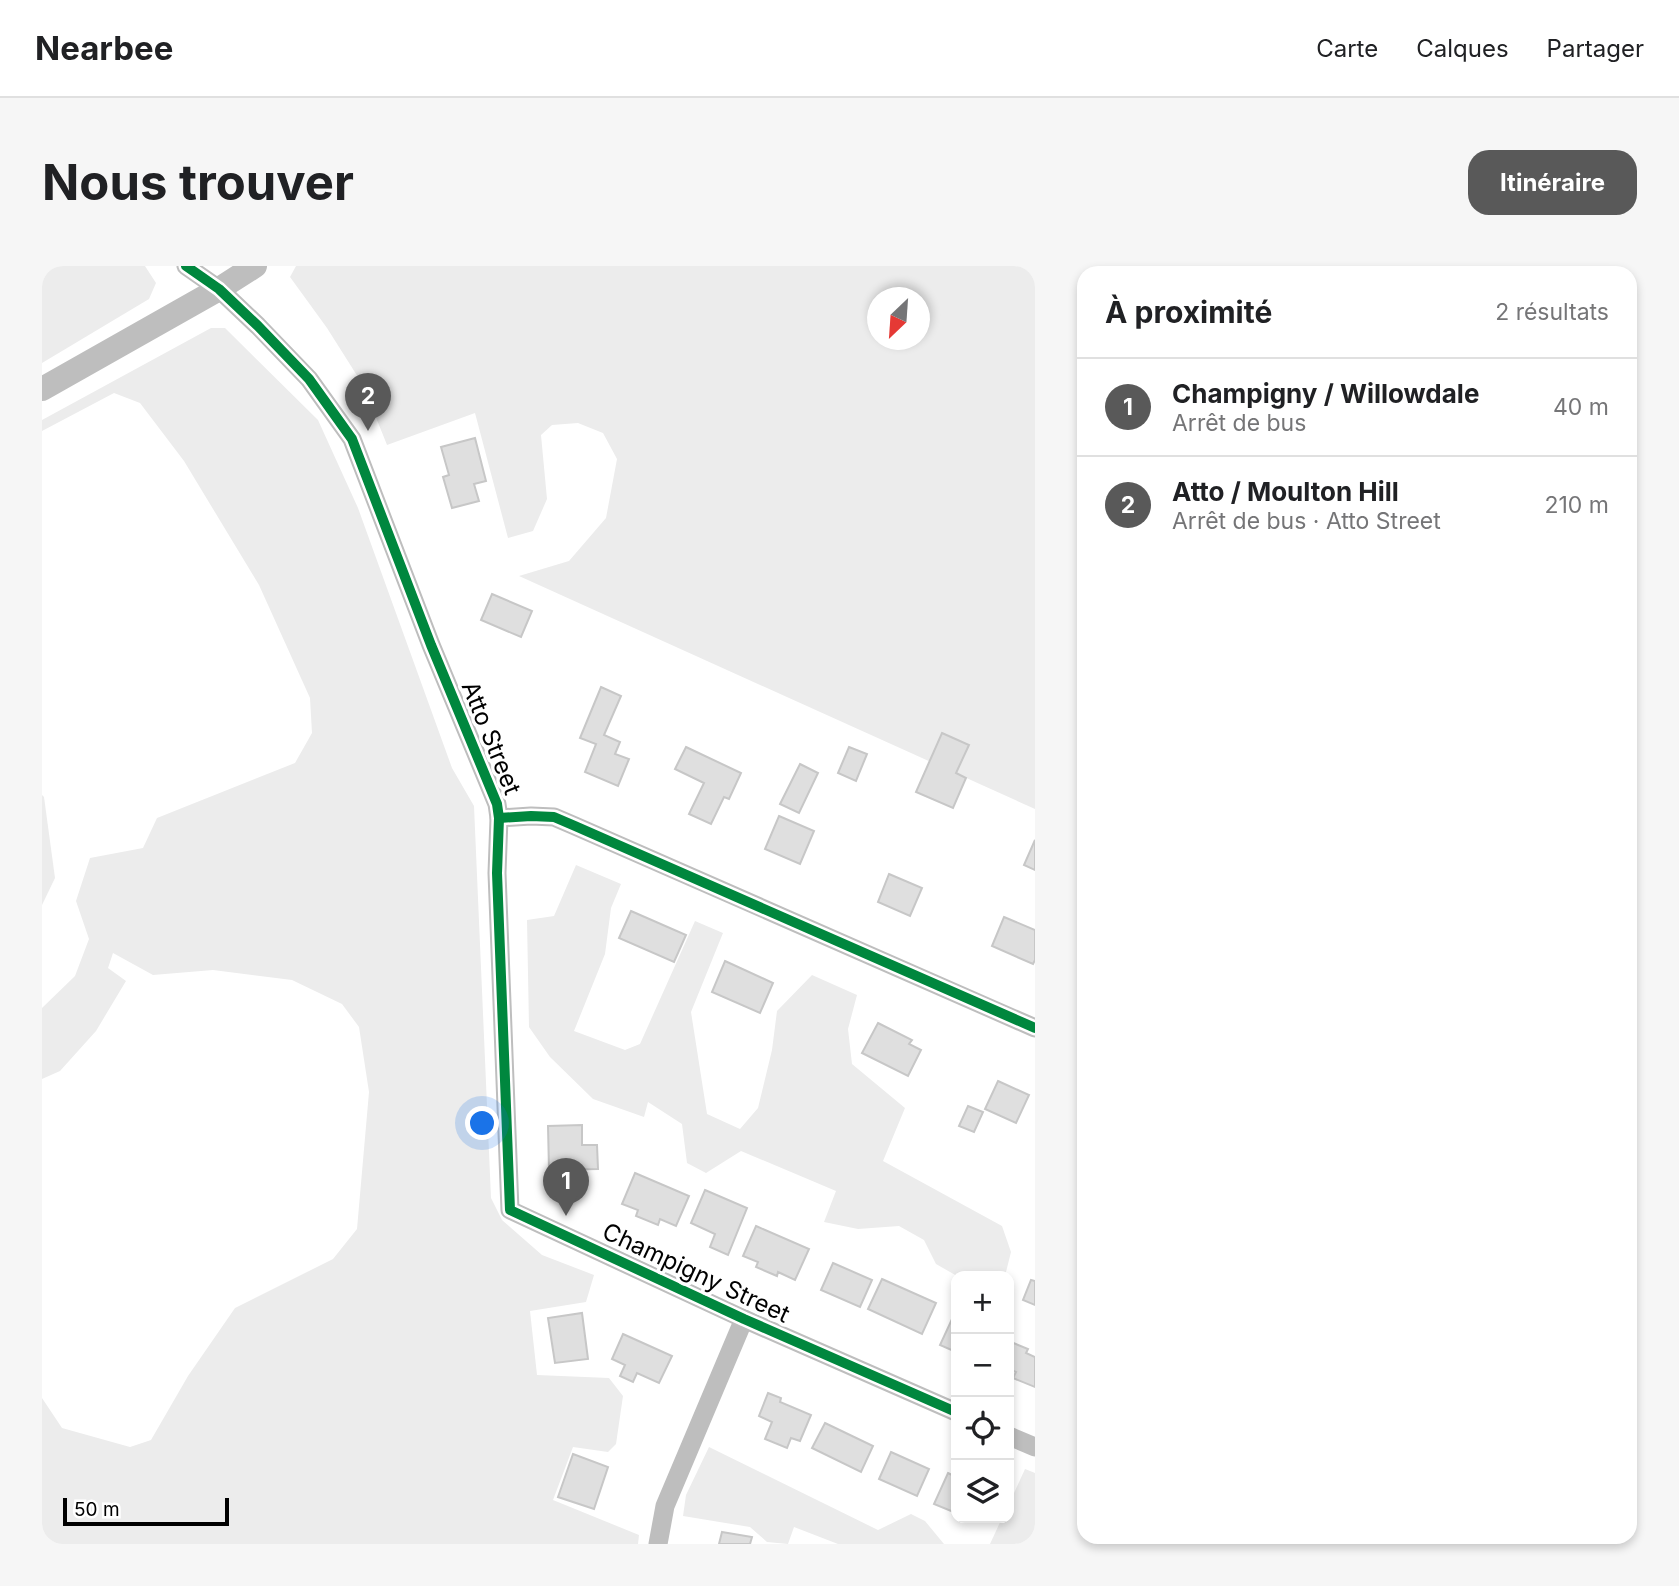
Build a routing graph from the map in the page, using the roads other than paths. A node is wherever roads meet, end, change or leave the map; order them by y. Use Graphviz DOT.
graph roads {
  1 [pos="186,266"];
  2 [pos="255,266"];
  3 [pos="219,289"];
  4 [pos="42,389"];
  5 [pos="499,818"];
  6 [pos="1035,1028"];
  7 [pos="744,1319"];
  8 [pos="951,1410"];
  9 [pos="1014,1438"];
  10 [pos="1035,1447"];
  11 [pos="658,1544"];
  1 -- 3 [label="street, Atto Street"];
  2 -- 3 [label="street"];
  3 -- 4 [label="street"];
  3 -- 5 [label="street, Atto Street"];
  5 -- 6 [label="street, Atto Street"];
  5 -- 7 [label="street, Champigny Street"];
  7 -- 8 [label="street, Champigny Street"];
  7 -- 11 [label="street"];
  9 -- 10 [label="street"];
}
